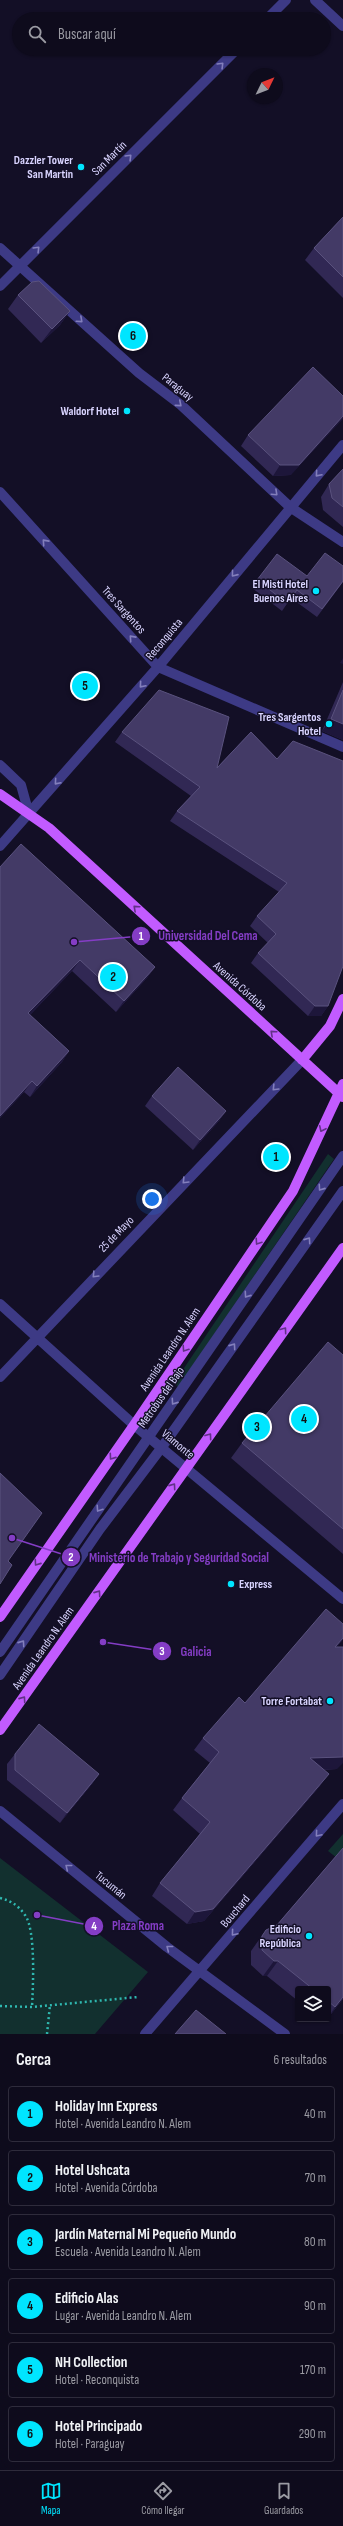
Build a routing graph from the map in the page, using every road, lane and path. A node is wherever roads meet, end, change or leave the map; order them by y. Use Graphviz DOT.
graph roads {
  1 [pos="286,0"];
  2 [pos="315,0"];
  3 [pos="274,12"];
  4 [pos="328,12"];
  5 [pos="331,15"];
  6 [pos="343,26"];
  7 [pos="230,56"];
  8 [pos="0,248"];
  9 [pos="20,266"];
  10 [pos="0,286"];
  11 [pos="343,445"];
  12 [pos="0,492"];
  13 [pos="290,506"];
  14 [pos="343,542"];
  15 [pos="158,667"];
  16 [pos="343,747"];
  17 [pos="0,764"];
  18 [pos="0,794"];
  19 [pos="29,814"];
  20 [pos="0,846"];
  21 [pos="343,998"];
  22 [pos="302,1060"];
  23 [pos="343,1084"];
  24 [pos="341,1095"];
  25 [pos="343,1156"];
  26 [pos="343,1191"];
  27 [pos="343,1248"];
  28 [pos="0,1304"];
  29 [pos="36,1336"];
  30 [pos="0,1377"];
  31 [pos="134,1425"];
  32 [pos="149,1436"];
  33 [pos="162,1447"];
  34 [pos="186,1468"];
  35 [pos="343,1599"];
  36 [pos="0,1616"];
  37 [pos="0,1652"];
  38 [pos="0,1675"];
  39 [pos="0,1730"];
  40 [pos="343,1804"];
  41 [pos="0,1811"];
  42 [pos="0,1898"];
  43 [pos="200,1972"];
  44 [pos="138,1997"];
  45 [pos="50,2005"];
  46 [pos="0,2006"];
  47 [pos="32,2007"];
  48 [pos="47,2034"];
  49 [pos="145,2034"];
  50 [pos="285,2034"];
  1 -- 3 [label="street"];
  2 -- 4 [label="street"];
  5 -- 6 [label="street"];
  9 -- 7 [label="street, San Martín, one-way"];
  8 -- 9 [label="street, Paraguay"];
  9 -- 10 [label="street, San Martín"];
  9 -- 13 [label="street, Paraguay, one-way"];
  11 -- 13 [label="street, Reconquista, one-way"];
  15 -- 12 [label="street, Tres Sargentos, one-way"];
  13 -- 14 [label="street, Paraguay"];
  13 -- 15 [label="street, Reconquista, one-way"];
  15 -- 16 [label="street, Tres Sargentos"];
  15 -- 19 [label="street, Reconquista, one-way"];
  17 -- 19 [label="street"];
  18 -- 19 [label="main road, Avenida Córdoba"];
  19 -- 20 [label="street, Reconquista"];
  22 -- 19 [label="main road, Avenida Córdoba, one-way"];
  21 -- 22 [label="main road"];
  22 -- 24 [label="main road, Avenida Córdoba"];
  22 -- 29 [label="street, 25 de Mayo, one-way"];
  23 -- 24 [label="main road, Avenida Leandro N. Alem"];
  24 -- 31 [label="main road, Avenida Leandro N. Alem, one-way"];
  25 -- 32 [label="street, Metrobus del Bajo, one-way"];
  33 -- 26 [label="street, one-way"];
  34 -- 27 [label="main road, Avenida Leandro N. Alem, one-way"];
  28 -- 29 [label="street, Viamonte"];
  29 -- 30 [label="street, 25 de Mayo"];
  29 -- 31 [label="street, Viamonte"];
  31 -- 32 [label="street, Viamonte"];
  31 -- 36 [label="main road, Avenida Leandro N. Alem, one-way"];
  32 -- 33 [label="street, Viamonte"];
  32 -- 37 [label="street, Metrobus del Bajo, one-way"];
  33 -- 34 [label="street, Viamonte"];
  38 -- 33 [label="street, one-way"];
  34 -- 35 [label="street, Viamonte"];
  39 -- 34 [label="main road, Avenida Leandro N. Alem, one-way"];
  40 -- 43 [label="street, Bouchard, one-way"];
  43 -- 41 [label="street, Tucumán, one-way"];
  42 -- 47 [label="path"];
  43 -- 49 [label="street, Bouchard"];
  43 -- 50 [label="street, Tucumán"];
  44 -- 45 [label="path"];
  45 -- 47 [label="path"];
  45 -- 48 [label="path"];
  46 -- 47 [label="path"];
}
